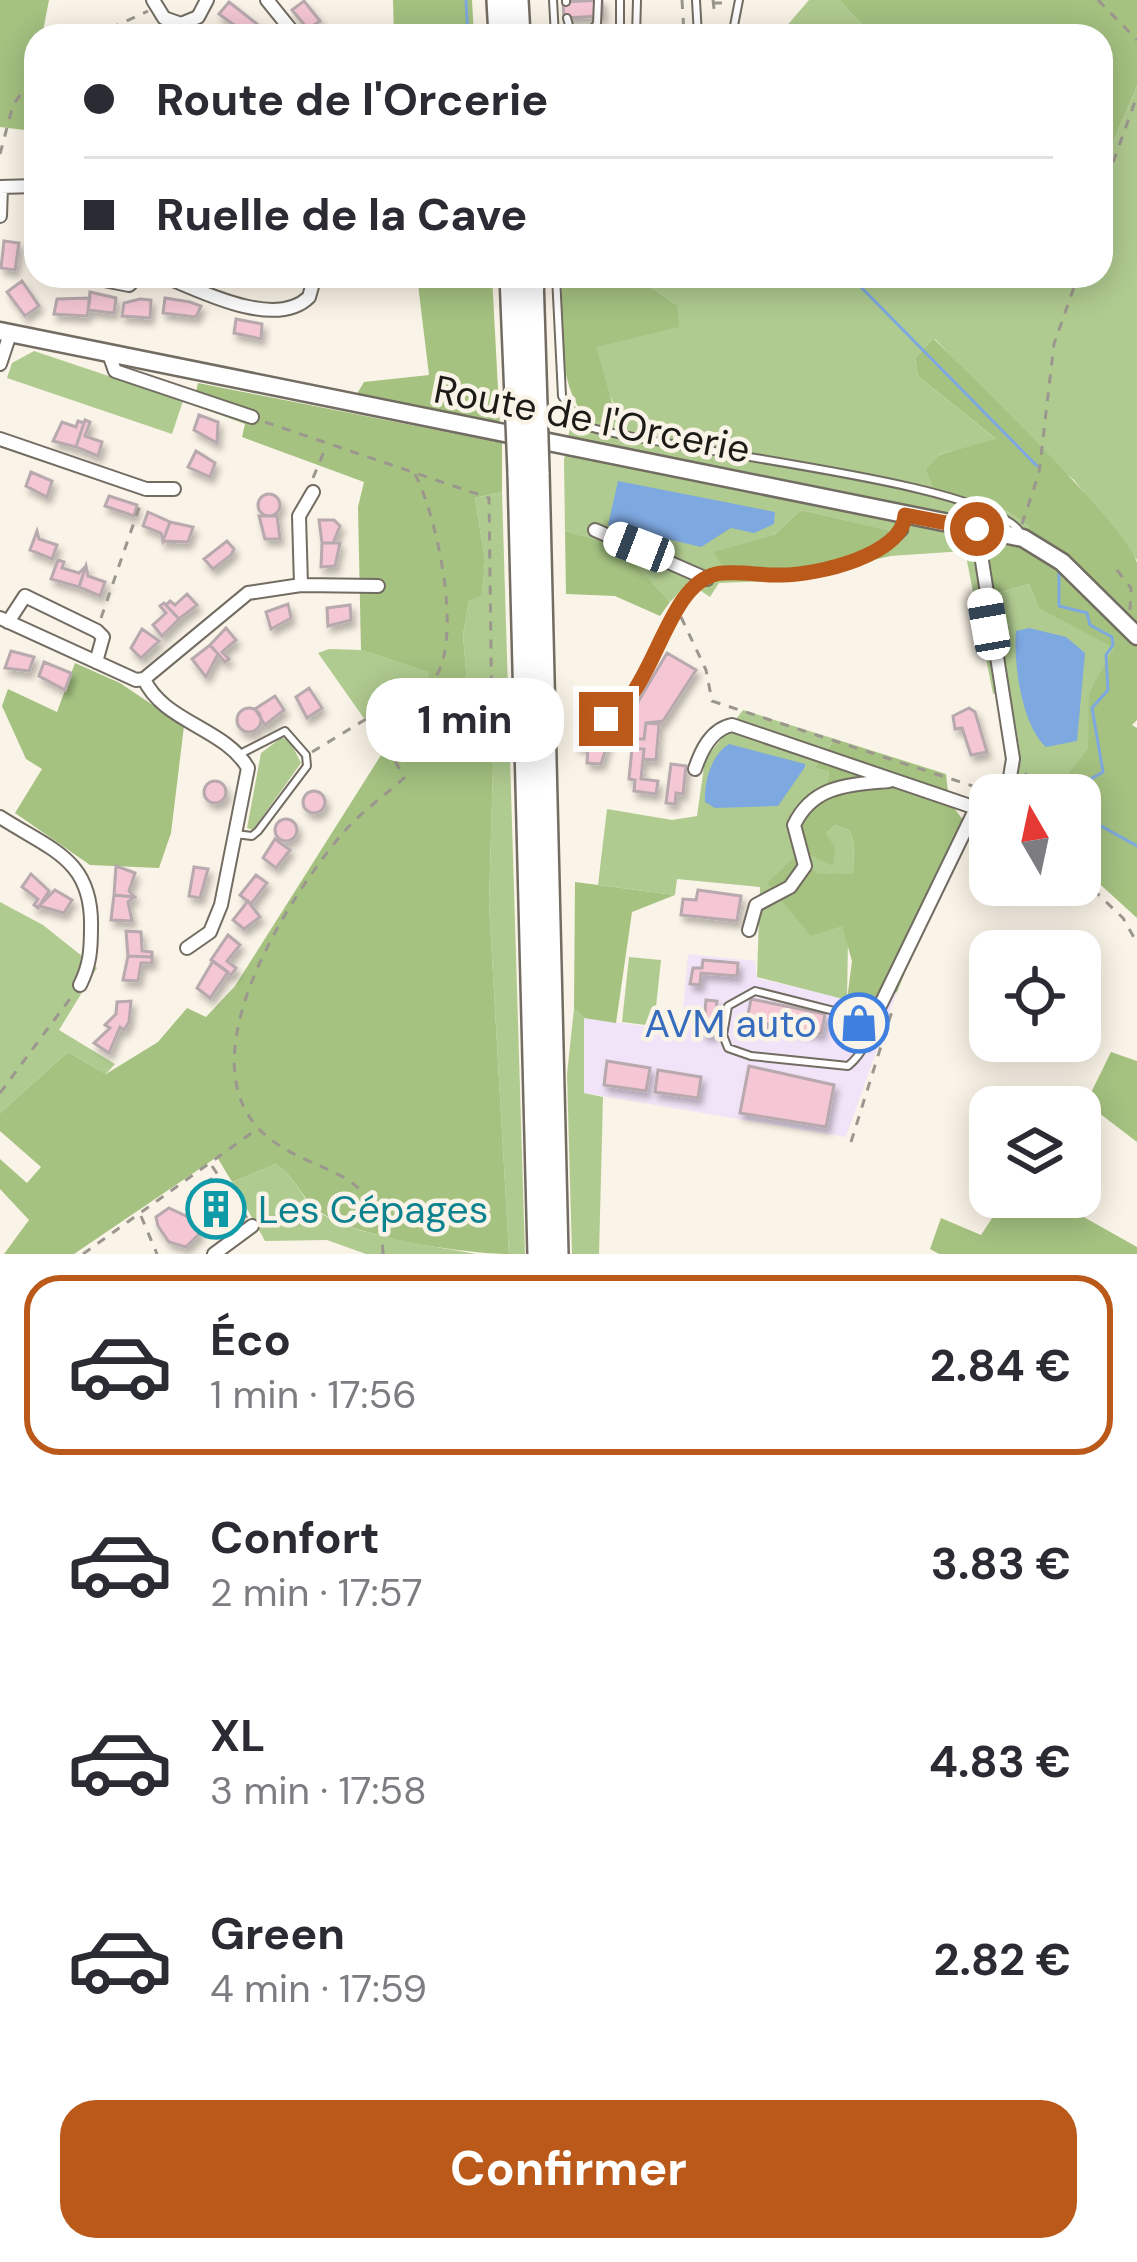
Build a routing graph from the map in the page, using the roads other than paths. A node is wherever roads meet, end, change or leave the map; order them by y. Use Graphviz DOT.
graph roads {
  1 [pos="207,0"];
  2 [pos="267,0"];
  3 [pos="154,4"];
  4 [pos="567,18"];
  5 [pos="286,24"];
  6 [pos="569,24"];
  7 [pos="0,187"];
  8 [pos="0,216"];
  9 [pos="199,288"];
  10 [pos="312,288"];
  11 [pos="512,288"];
  12 [pos="532,288"];
  13 [pos="539,288"];
  14 [pos="557,288"];
  15 [pos="533,303"];
  16 [pos="5,333"];
  17 [pos="109,354"];
  18 [pos="0,364"];
  19 [pos="526,402"];
  20 [pos="252,416"];
  21 [pos="0,439"];
  22 [pos="529,472"];
  23 [pos="174,489"];
  24 [pos="313,492"];
  25 [pos="905,515"];
  26 [pos="977,529"];
  27 [pos="595,530"];
  28 [pos="1022,533"];
  29 [pos="707,579"];
  30 [pos="301,585"];
  31 [pos="378,586"];
  32 [pos="4,620"];
  33 [pos="1137,636"];
  34 [pos="96,662"];
  35 [pos="144,679"];
  36 [pos="606,719"];
  37 [pos="240,754"];
  38 [pos="695,769"];
  39 [pos="1010,774"];
  40 [pos="896,780"];
  41 [pos="969,806"];
  42 [pos="0,817"];
  43 [pos="969,823"];
  44 [pos="236,834"];
  45 [pos="749,930"];
  46 [pos="187,948"];
  47 [pos="80,985"];
  48 [pos="876,1016"];
  49 [pos="252,1226"];
  50 [pos="219,1252"];
  51 [pos="539,1254"];
  52 [pos="561,1254"];
  1 -- 3 [label="street"];
  2 -- 5 [label="street"];
  4 -- 6 [label="lane"];
  7 -- 8 [label="street"];
  9 -- 10 [label="street"];
  11 -- 19 [label="highway"];
  12 -- 15 [label="highway"];
  13 -- 15 [label="lane"];
  14 -- 28 [label="lane"];
  15 -- 19 [label="highway"];
  16 -- 17 [label="street, Route de l'Orcerie"];
  16 -- 18 [label="street"];
  17 -- 20 [label="street"];
  17 -- 25 [label="street, Route de l'Orcerie"];
  19 -- 22 [label="highway, bridge"];
  21 -- 23 [label="street"];
  22 -- 51 [label="highway"];
  22 -- 52 [label="highway"];
  24 -- 30 [label="street"];
  25 -- 26 [label="street, Route de l'Orcerie"];
  25 -- 29 [label="lane"];
  26 -- 28 [label="street, Route de l'Orcerie"];
  26 -- 39 [label="street"];
  27 -- 29 [label="street"];
  28 -- 33 [label="street, Route de l'Orcerie"];
  29 -- 36 [label="lane"];
  30 -- 31 [label="street"];
  30 -- 35 [label="street"];
  32 -- 34 [label="street"];
  32 -- 34 [label="street"];
  34 -- 35 [label="street"];
  35 -- 37 [label="street"];
  37 -- 44 [label="street"];
  37 -- 44 [label="lane"];
  38 -- 40 [label="street"];
  40 -- 41 [label="street"];
  40 -- 45 [label="street"];
  42 -- 47 [label="street"];
  43 -- 48 [label="street"];
  44 -- 46 [label="street"];
  48 -- 48 [label="lane"];
  49 -- 50 [label="street"];
}
